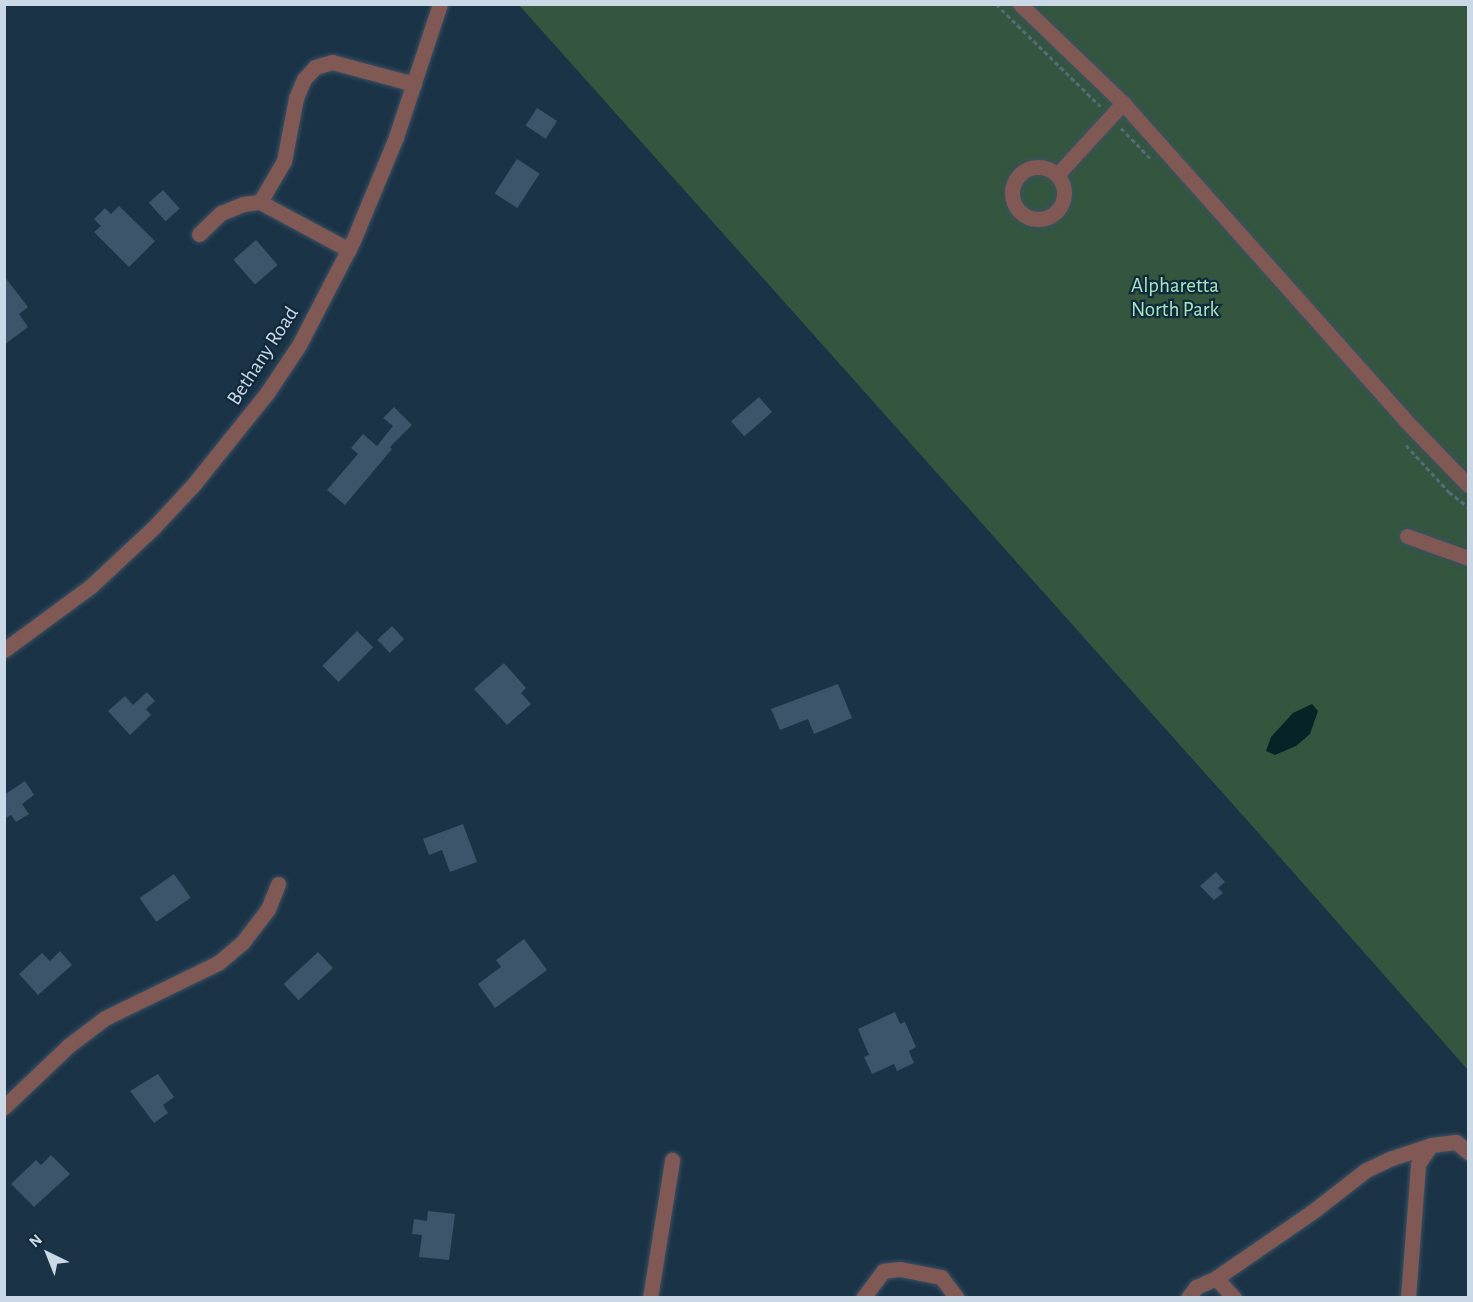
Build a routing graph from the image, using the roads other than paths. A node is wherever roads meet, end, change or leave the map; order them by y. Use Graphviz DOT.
graph roads {
  1 [pos="440,4"];
  2 [pos="1020,4"];
  3 [pos="414,84"];
  4 [pos="1123,103"];
  5 [pos="1058,175"];
  6 [pos="260,202"];
  7 [pos="199,234"];
  8 [pos="349,250"];
  9 [pos="1468,485"];
  10 [pos="1407,536"];
  11 [pos="1468,558"];
  12 [pos="4,650"];
  13 [pos="278,884"];
  14 [pos="4,1107"];
  15 [pos="1431,1144"];
  16 [pos="1468,1152"];
  17 [pos="672,1160"];
  18 [pos="1216,1278"];
  19 [pos="650,1298"];
  20 [pos="863,1298"];
  21 [pos="957,1298"];
  22 [pos="1188,1298"];
  23 [pos="1234,1298"];
  24 [pos="1408,1298"];
  1 -- 3 [label="street, Bethany Road"];
  2 -- 4 [label="street"];
  3 -- 6 [label="street"];
  3 -- 8 [label="street, Bethany Road"];
  4 -- 5 [label="street"];
  4 -- 9 [label="street"];
  6 -- 7 [label="street"];
  6 -- 8 [label="street"];
  8 -- 12 [label="street, Bethany Road"];
  10 -- 11 [label="street"];
  13 -- 14 [label="street"];
  15 -- 16 [label="street"];
  15 -- 18 [label="street"];
  15 -- 24 [label="street"];
  17 -- 19 [label="street"];
  18 -- 22 [label="street"];
  18 -- 23 [label="street"];
  20 -- 21 [label="street"];
}
